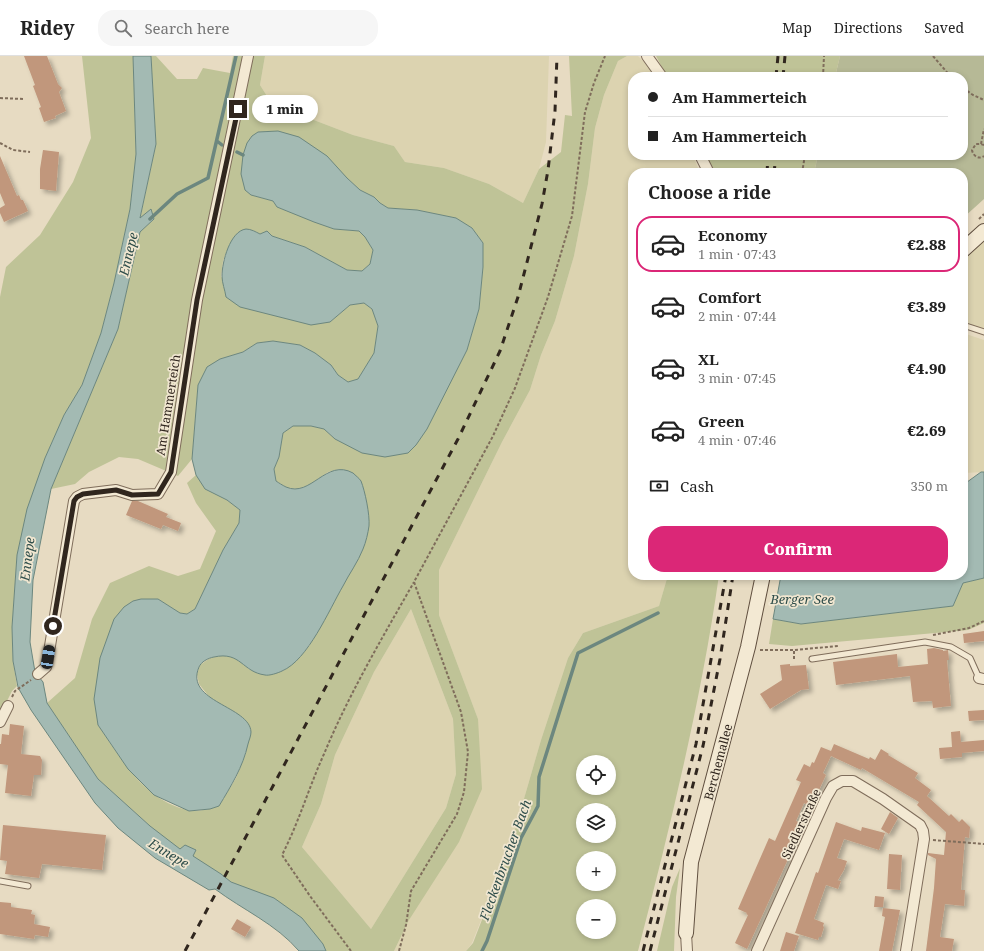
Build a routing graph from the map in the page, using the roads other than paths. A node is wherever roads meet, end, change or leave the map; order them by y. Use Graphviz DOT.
graph roads {
  1 [pos="248,56"];
  2 [pos="647,56"];
  3 [pos="658,72"];
  4 [pos="984,231"];
  5 [pos="968,245"];
  6 [pos="968,327"];
  7 [pos="984,332"];
  8 [pos="762,580"];
  9 [pos="812,658"];
  10 [pos="38,674"];
  11 [pos="981,678"];
  12 [pos="8,706"];
  13 [pos="0,722"];
  14 [pos="0,881"];
  15 [pos="28,886"];
  16 [pos="686,933"];
  17 [pos="687,951"];
  18 [pos="757,951"];
  19 [pos="906,951"];
  1 -- 10 [label="street, Am Hammerteich"];
  2 -- 3 [label="street"];
  4 -- 5 [label="street"];
  6 -- 7 [label="lane"];
  8 -- 16 [label="street, Berchemallee"];
  9 -- 11 [label="lane"];
  12 -- 13 [label="street"];
  14 -- 15 [label="lane"];
  16 -- 17 [label="street, Berchemallee"];
  18 -- 19 [label="street, Siedlerstraße"];
}
